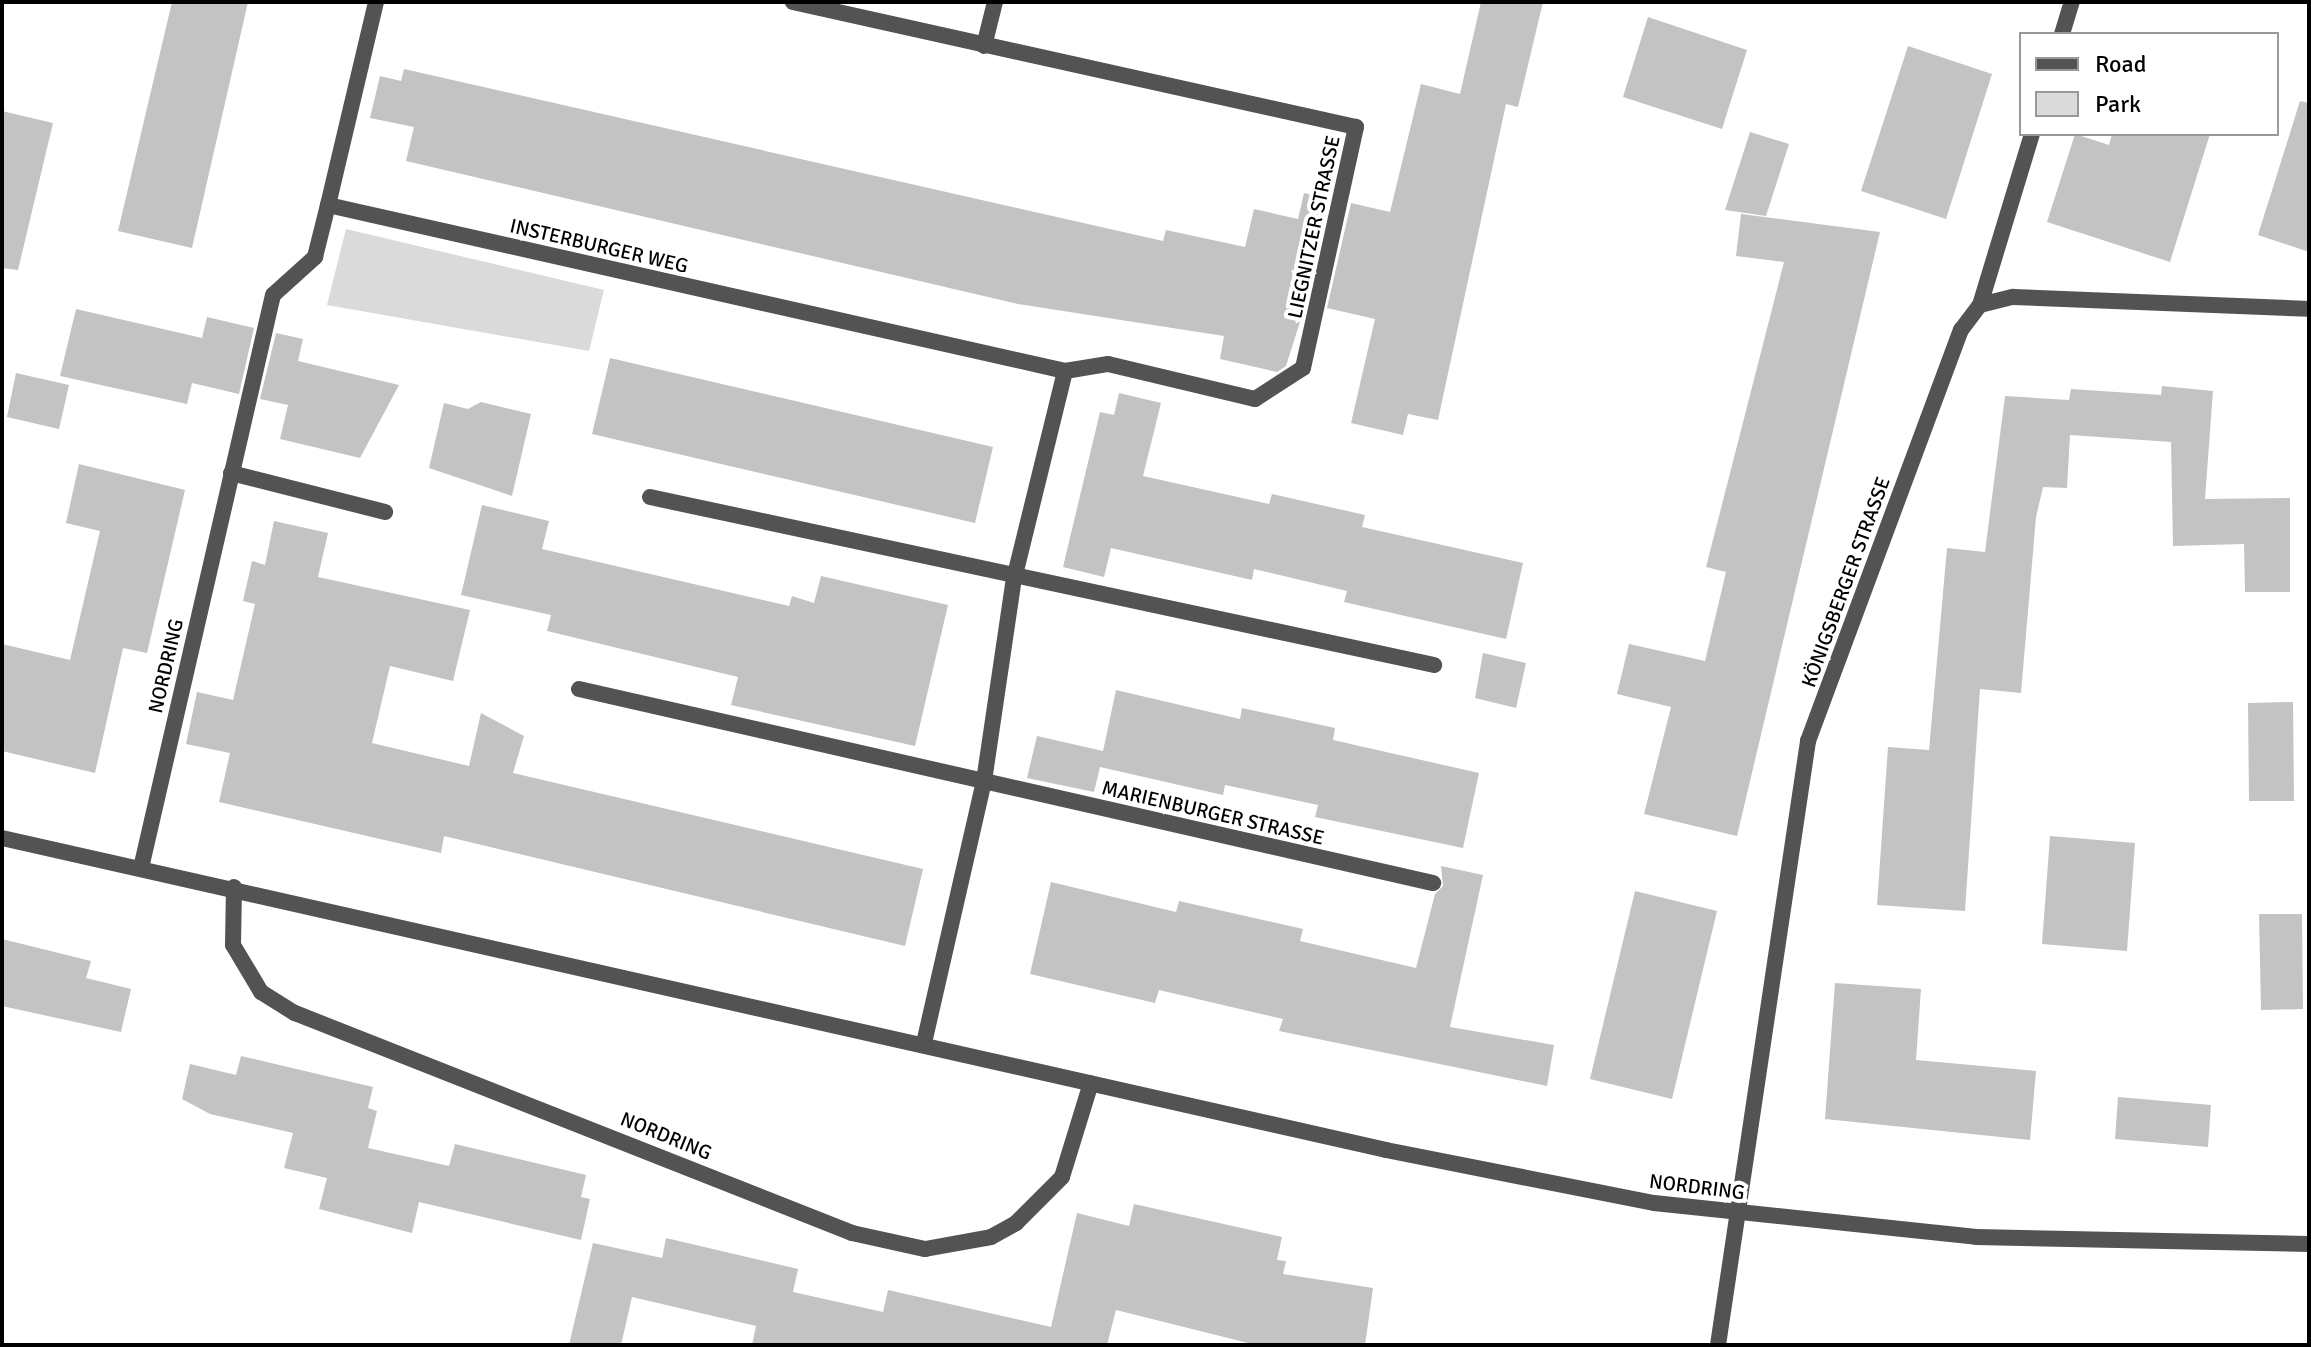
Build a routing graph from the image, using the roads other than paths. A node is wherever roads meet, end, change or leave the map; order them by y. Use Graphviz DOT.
graph roads {
  1 [pos="376,2"];
  2 [pos="793,2"];
  3 [pos="995,2"];
  4 [pos="2072,2"];
  5 [pos="2063,32"];
  6 [pos="984,46"];
  7 [pos="2031,136"];
  8 [pos="328,205"];
  9 [pos="1980,305"];
  10 [pos="2309,309"];
  11 [pos="1065,371"];
  12 [pos="231,473"];
  13 [pos="650,497"];
  14 [pos="385,512"];
  15 [pos="1014,579"];
  16 [pos="1434,665"];
  17 [pos="579,689"];
  18 [pos="984,781"];
  19 [pos="2,838"];
  20 [pos="141,868"];
  21 [pos="1433,883"];
  22 [pos="234,887"];
  23 [pos="924,1043"];
  24 [pos="1091,1083"];
  25 [pos="1741,1213"];
  26 [pos="2309,1244"];
  27 [pos="1718,1345"];
  1 -- 8 [label="street"];
  2 -- 6 [label="street, LIEGNITZER STRASSE"];
  3 -- 6 [label="street"];
  4 -- 5 [label="street"];
  6 -- 11 [label="street, LIEGNITZER STRASSE"];
  7 -- 9 [label="street, KÖNIGSBERGER STRASSE"];
  8 -- 11 [label="street, INSTERBURGER WEG"];
  8 -- 12 [label="street, NORDRING"];
  9 -- 10 [label="street"];
  9 -- 25 [label="street, KÖNIGSBERGER STRASSE"];
  11 -- 15 [label="street"];
  12 -- 14 [label="street"];
  12 -- 20 [label="street, NORDRING"];
  13 -- 15 [label="street"];
  15 -- 16 [label="street"];
  15 -- 18 [label="street"];
  17 -- 18 [label="street, MARIENBURGER STRASSE"];
  18 -- 21 [label="street, MARIENBURGER STRASSE"];
  18 -- 23 [label="street"];
  19 -- 20 [label="street, NORDRING"];
  20 -- 22 [label="street, NORDRING"];
  22 -- 23 [label="street, NORDRING"];
  22 -- 24 [label="street, NORDRING"];
  23 -- 24 [label="street, NORDRING"];
  24 -- 25 [label="street, NORDRING"];
  25 -- 26 [label="street, NORDRING"];
  25 -- 27 [label="street, KÖNIGSBERGER STRASSE"];
}
